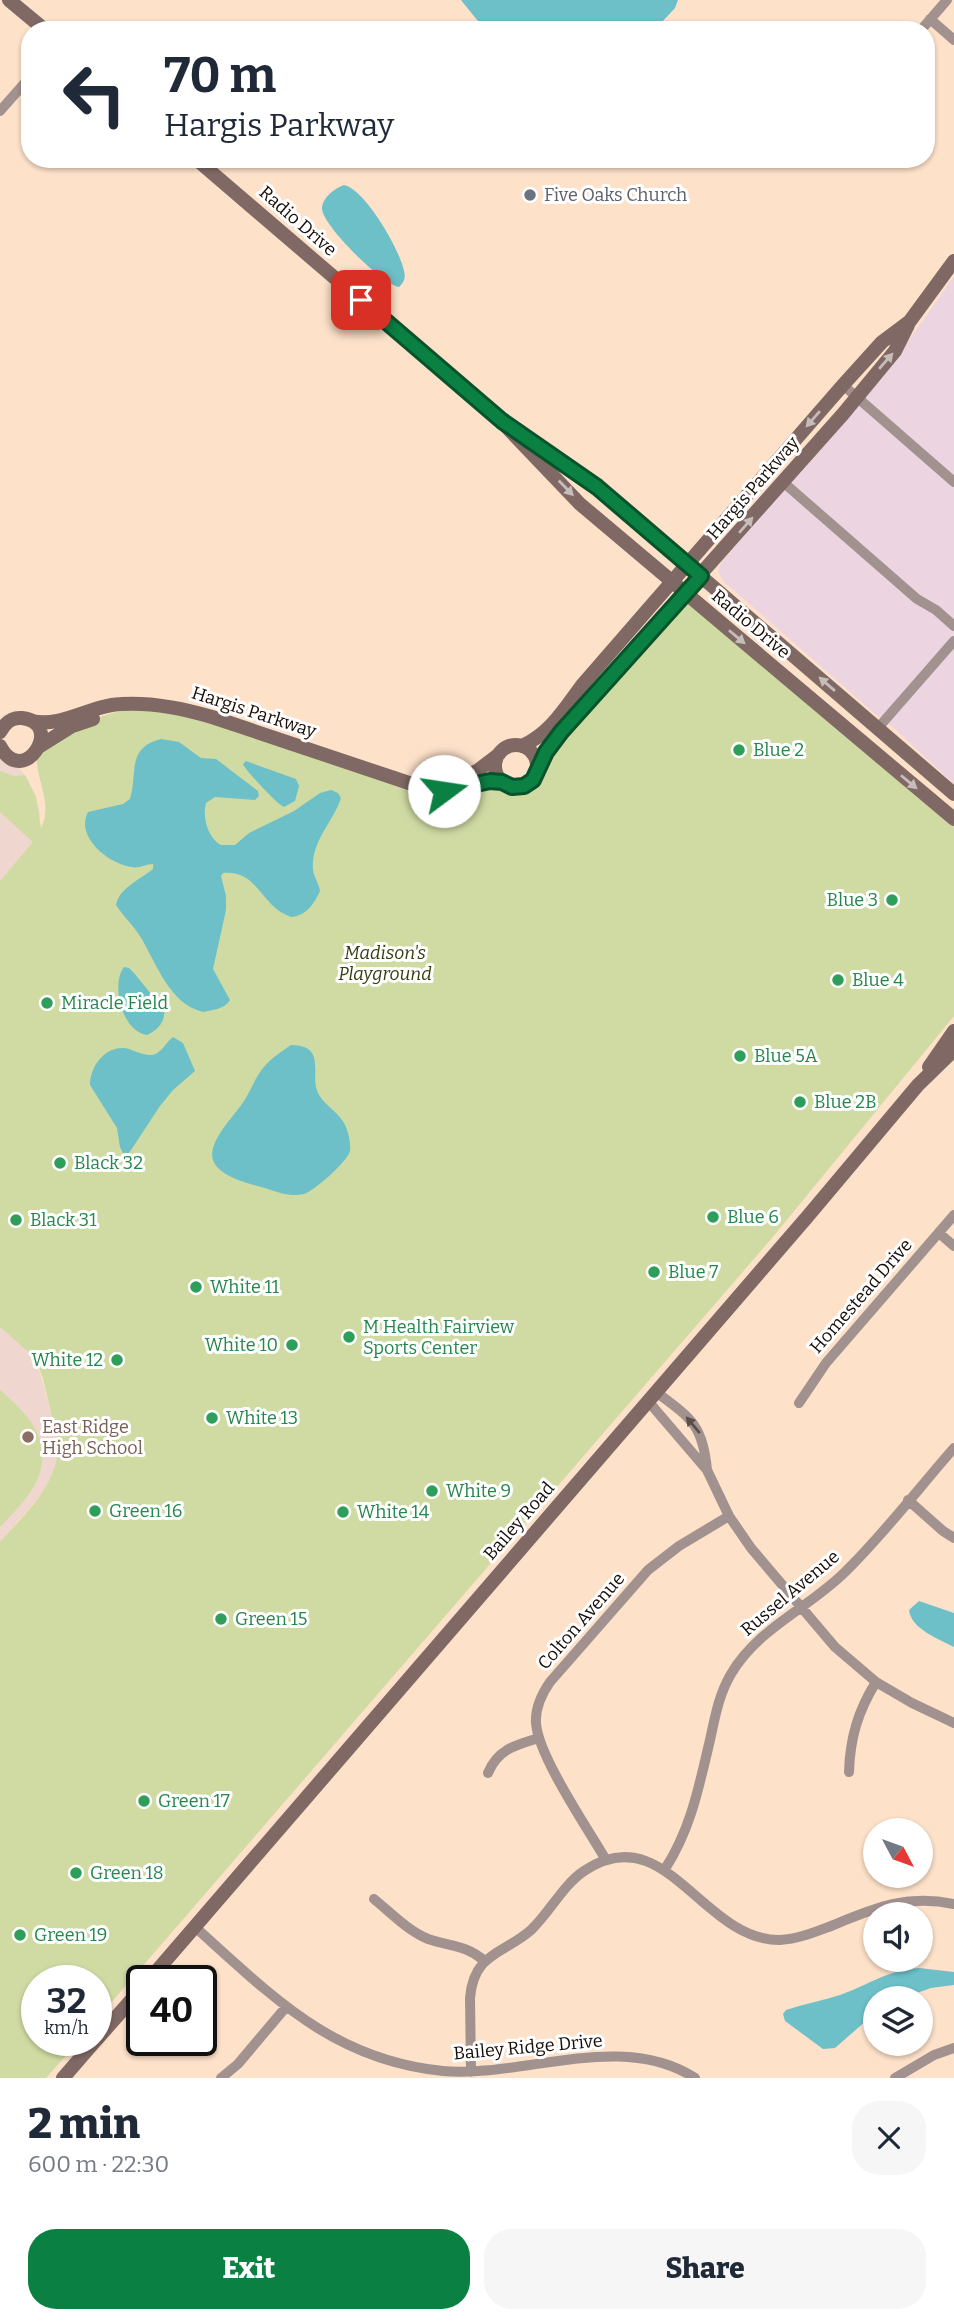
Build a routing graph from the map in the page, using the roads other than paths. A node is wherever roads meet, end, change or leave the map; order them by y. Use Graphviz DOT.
graph roads {
  1 [pos="9,0"];
  2 [pos="947,0"];
  3 [pos="930,19"];
  4 [pos="34,21"];
  5 [pos="932,21"];
  6 [pos="935,23"];
  7 [pos="954,40"];
  8 [pos="21,86"];
  9 [pos="0,111"];
  10 [pos="207,168"];
  11 [pos="954,261"];
  12 [pos="910,321"];
  13 [pos="843,385"];
  14 [pos="856,397"];
  15 [pos="502,421"];
  16 [pos="783,482"];
  17 [pos="954,482"];
  18 [pos="688,564"];
  19 [pos="701,576"];
  20 [pos="672,582"];
  21 [pos="685,593"];
  22 [pos="954,626"];
  23 [pos="954,641"];
  24 [pos="141,705"];
  25 [pos="32,721"];
  26 [pos="878,728"];
  27 [pos="1,730"];
  28 [pos="40,746"];
  29 [pos="522,746"];
  30 [pos="2,752"];
  31 [pos="498,755"];
  32 [pos="537,771"];
  33 [pos="502,782"];
  34 [pos="435,788"];
  35 [pos="954,794"];
  36 [pos="954,819"];
  37 [pos="954,1031"];
  38 [pos="954,1050"];
  39 [pos="918,1085"];
  40 [pos="954,1215"];
  41 [pos="939,1233"];
  42 [pos="954,1246"];
  43 [pos="652,1396"];
  44 [pos="799,1403"];
  45 [pos="954,1448"];
  46 [pos="707,1471"];
  47 [pos="908,1500"];
  48 [pos="729,1516"];
  49 [pos="954,1538"];
  50 [pos="802,1607"];
  51 [pos="876,1682"];
  52 [pos="954,1723"];
  53 [pos="539,1738"];
  54 [pos="849,1772"];
  55 [pos="488,1773"];
  56 [pos="606,1860"];
  57 [pos="665,1869"];
  58 [pos="374,1899"];
  59 [pos="954,1904"];
  60 [pos="195,1927"];
  61 [pos="485,1961"];
  62 [pos="162,1965"];
  63 [pos="126,2006"];
  64 [pos="286,2007"];
  65 [pos="112,2022"];
  66 [pos="954,2048"];
  67 [pos="82,2056"];
  68 [pos="471,2072"];
  69 [pos="63,2078"];
  70 [pos="221,2078"];
  71 [pos="695,2078"];
  72 [pos="895,2078"];
  1 -- 4 [label="main road"];
  2 -- 3 [label="street"];
  3 -- 5 [label="street"];
  6 -- 7 [label="street"];
  8 -- 9 [label="street"];
  10 -- 15 [label="main road, Radio Drive"];
  11 -- 12 [label="main road, Hargis Parkway"];
  12 -- 13 [label="main road, Hargis Parkway"];
  14 -- 12 [label="main road, Hargis Parkway, one-way"];
  13 -- 14 [label="street"];
  13 -- 18 [label="main road, Hargis Parkway, one-way"];
  14 -- 16 [label="main road, Hargis Parkway"];
  14 -- 17 [label="street"];
  15 -- 18 [label="main road, Radio Drive"];
  15 -- 20 [label="main road, Radio Drive, one-way"];
  19 -- 16 [label="main road, Hargis Parkway, one-way"];
  16 -- 22 [label="street"];
  18 -- 19 [label="main road, Radio Drive"];
  18 -- 20 [label="main road, Hargis Parkway"];
  19 -- 21 [label="main road, Hargis Parkway"];
  26 -- 19 [label="main road, Radio Drive, one-way"];
  20 -- 21 [label="main road, Radio Drive"];
  20 -- 29 [label="main road, Hargis Parkway"];
  21 -- 32 [label="main road, Hargis Parkway"];
  21 -- 36 [label="main road, Radio Drive, one-way"];
  23 -- 26 [label="street"];
  24 -- 25 [label="main road, Hargis Parkway"];
  24 -- 28 [label="main road, Hargis Parkway"];
  24 -- 34 [label="main road, Hargis Parkway"];
  25 -- 27 [label="main road, Hargis Parkway"];
  25 -- 28 [label="main road"];
  26 -- 35 [label="main road, Radio Drive"];
  28 -- 30 [label="main road, Hargis Parkway"];
  29 -- 31 [label="main road"];
  29 -- 32 [label="main road"];
  31 -- 33 [label="main road"];
  31 -- 34 [label="main road"];
  32 -- 33 [label="main road"];
  33 -- 34 [label="main road, Hargis Parkway"];
  37 -- 39 [label="main road, Bailey Road"];
  38 -- 39 [label="main road, Bailey Road"];
  39 -- 43 [label="main road, Bailey Road"];
  40 -- 41 [label="street, Homestead Drive"];
  41 -- 42 [label="street"];
  41 -- 44 [label="street, Homestead Drive"];
  43 -- 46 [label="street"];
  46 -- 43 [label="street, one-way"];
  43 -- 60 [label="main road, Bailey Road"];
  45 -- 47 [label="street, Russel Avenue"];
  46 -- 48 [label="street"];
  47 -- 49 [label="street"];
  47 -- 50 [label="street, Russel Avenue"];
  48 -- 50 [label="street"];
  48 -- 53 [label="street, Colton Avenue"];
  50 -- 51 [label="street"];
  50 -- 57 [label="street, Russel Avenue"];
  51 -- 52 [label="street"];
  51 -- 54 [label="street"];
  53 -- 55 [label="street"];
  53 -- 56 [label="street, Colton Avenue"];
  56 -- 57 [label="street"];
  56 -- 61 [label="street"];
  57 -- 59 [label="street"];
  58 -- 61 [label="street"];
  60 -- 62 [label="main road, Bailey Road"];
  60 -- 64 [label="street, Bailey Ridge Drive"];
  61 -- 68 [label="street"];
  63 -- 65 [label="main road"];
  64 -- 68 [label="street, Bailey Ridge Drive"];
  64 -- 70 [label="street"];
  66 -- 72 [label="street"];
  67 -- 69 [label="main road"];
  68 -- 71 [label="street, Bailey Ridge Drive"];
}
